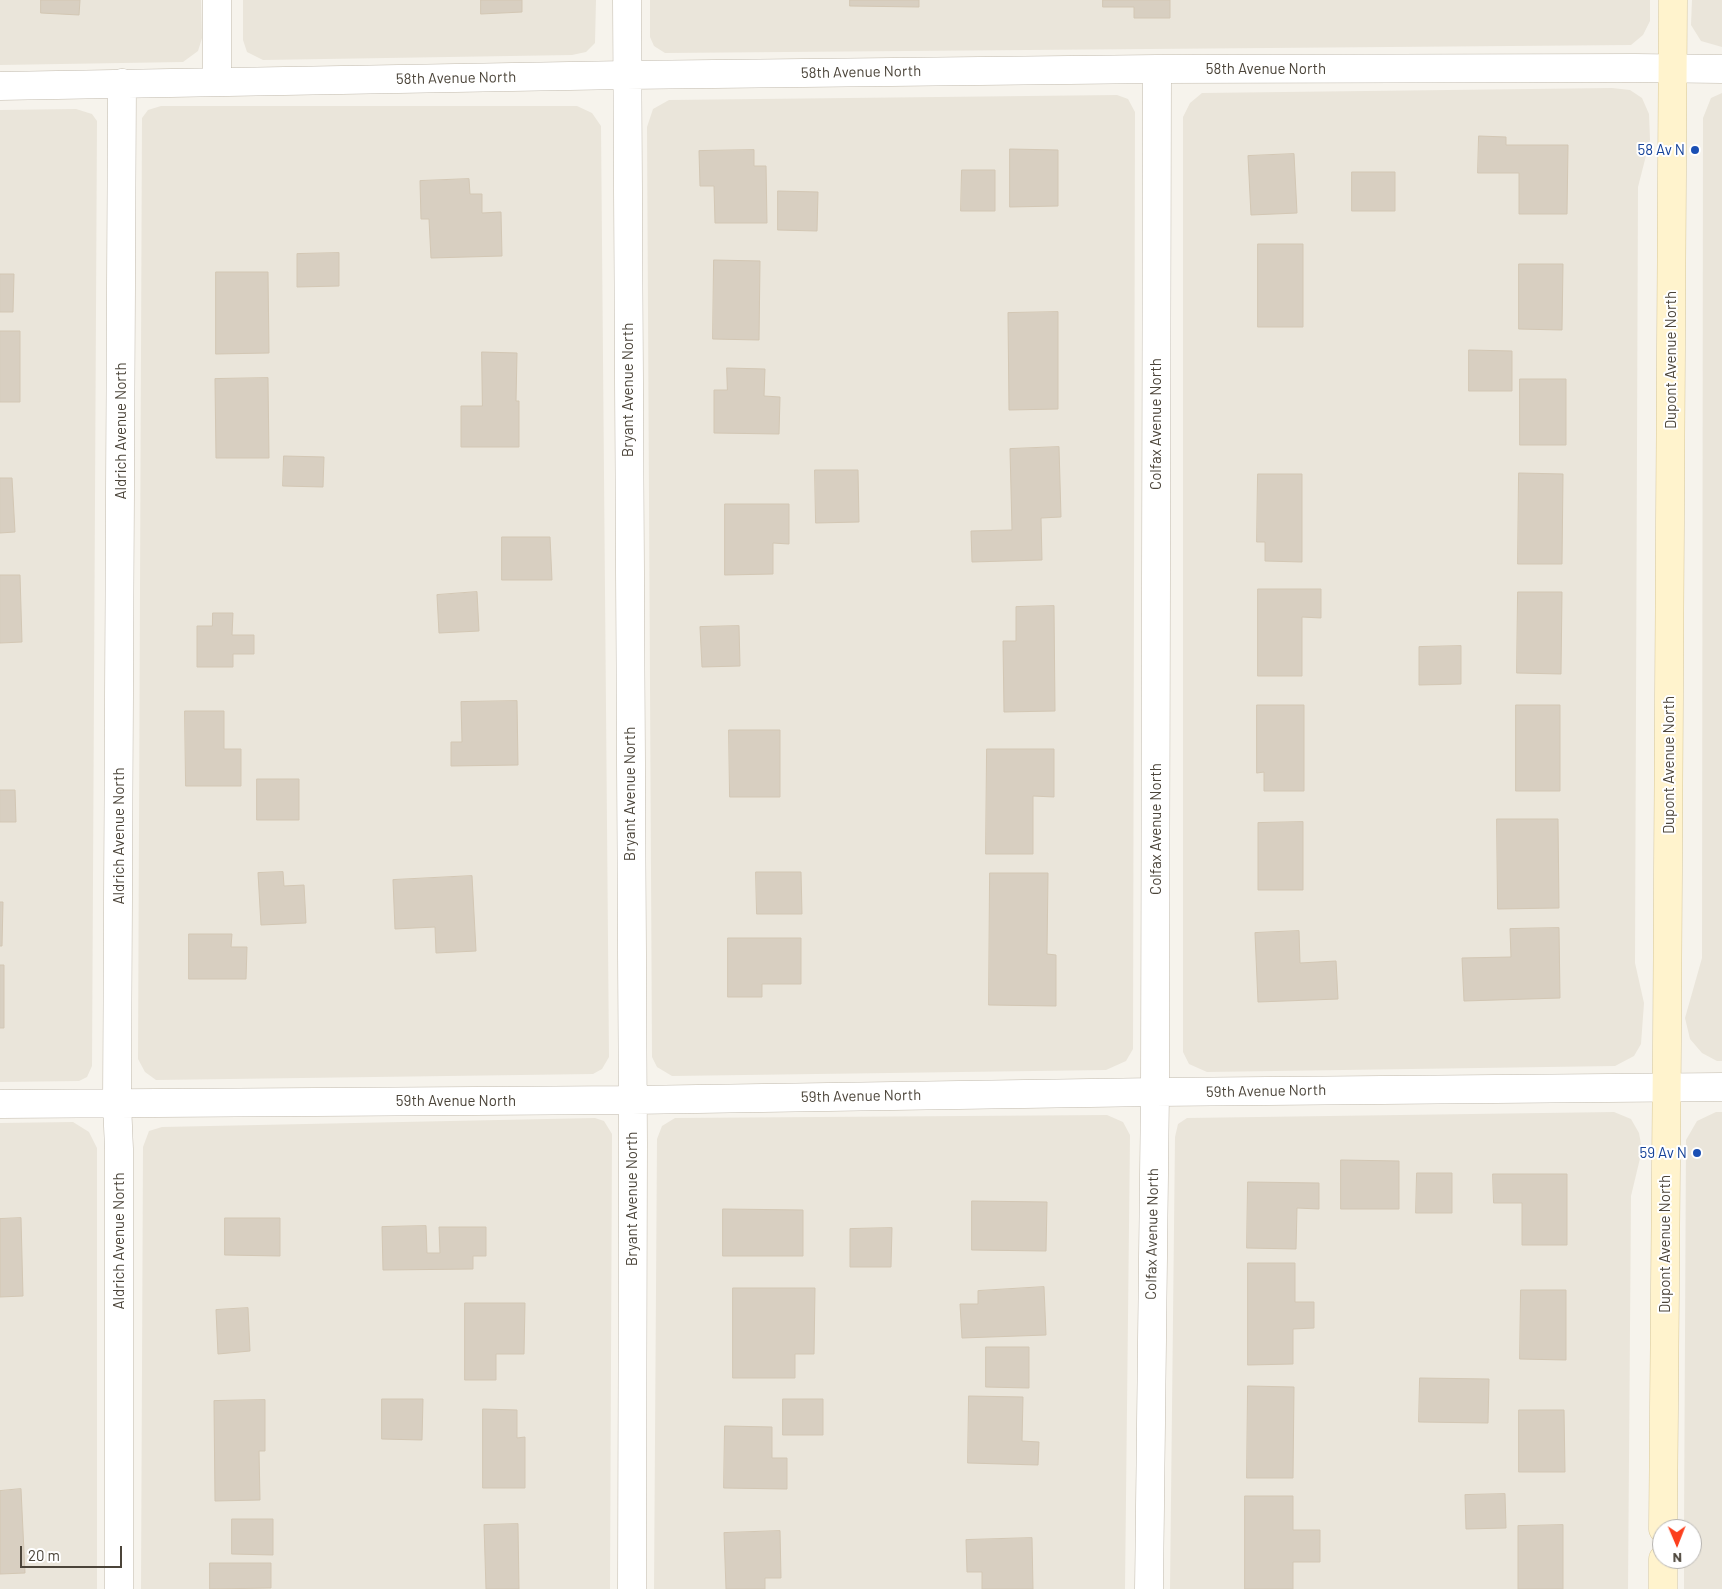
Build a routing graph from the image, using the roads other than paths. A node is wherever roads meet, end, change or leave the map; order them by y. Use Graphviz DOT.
graph roads {
  1 [pos="217,0"];
  2 [pos="627,0"];
  3 [pos="1673,0"];
  4 [pos="1157,69"];
  5 [pos="1672,69"];
  6 [pos="1722,69"];
  7 [pos="626,75"];
  8 [pos="217,82"];
  9 [pos="122,83"];
  10 [pos="0,86"];
  11 [pos="1722,1087"];
  12 [pos="1666,1088"];
  13 [pos="1155,1092"];
  14 [pos="632,1100"];
  15 [pos="118,1103"];
  16 [pos="0,1104"];
  17 [pos="1663,1519"];
  18 [pos="1663,1569"];
  19 [pos="119,1589"];
  20 [pos="632,1589"];
  21 [pos="1149,1589"];
  22 [pos="1663,1589"];
  1 -- 8 [label="street"];
  2 -- 7 [label="street, Bryant Avenue North"];
  3 -- 5 [label="street, Dupont Avenue North"];
  4 -- 5 [label="street, 58th Avenue North"];
  4 -- 7 [label="street, 58th Avenue North"];
  4 -- 13 [label="street, Colfax Avenue North"];
  5 -- 6 [label="street, 58th Avenue North"];
  5 -- 12 [label="street, Dupont Avenue North"];
  7 -- 8 [label="street, 58th Avenue North"];
  7 -- 14 [label="street, Bryant Avenue North"];
  8 -- 9 [label="street, 58th Avenue North"];
  9 -- 10 [label="street, 58th Avenue North"];
  9 -- 15 [label="street, Aldrich Avenue North"];
  11 -- 12 [label="street, 59th Avenue North"];
  12 -- 13 [label="street, 59th Avenue North"];
  12 -- 17 [label="street, Dupont Avenue North"];
  13 -- 14 [label="street, 59th Avenue North"];
  13 -- 21 [label="street, Colfax Avenue North"];
  14 -- 15 [label="street, 59th Avenue North"];
  14 -- 20 [label="street, Bryant Avenue North"];
  15 -- 16 [label="street, 59th Avenue North"];
  15 -- 19 [label="street, Aldrich Avenue North"];
  18 -- 22 [label="street"];
}
